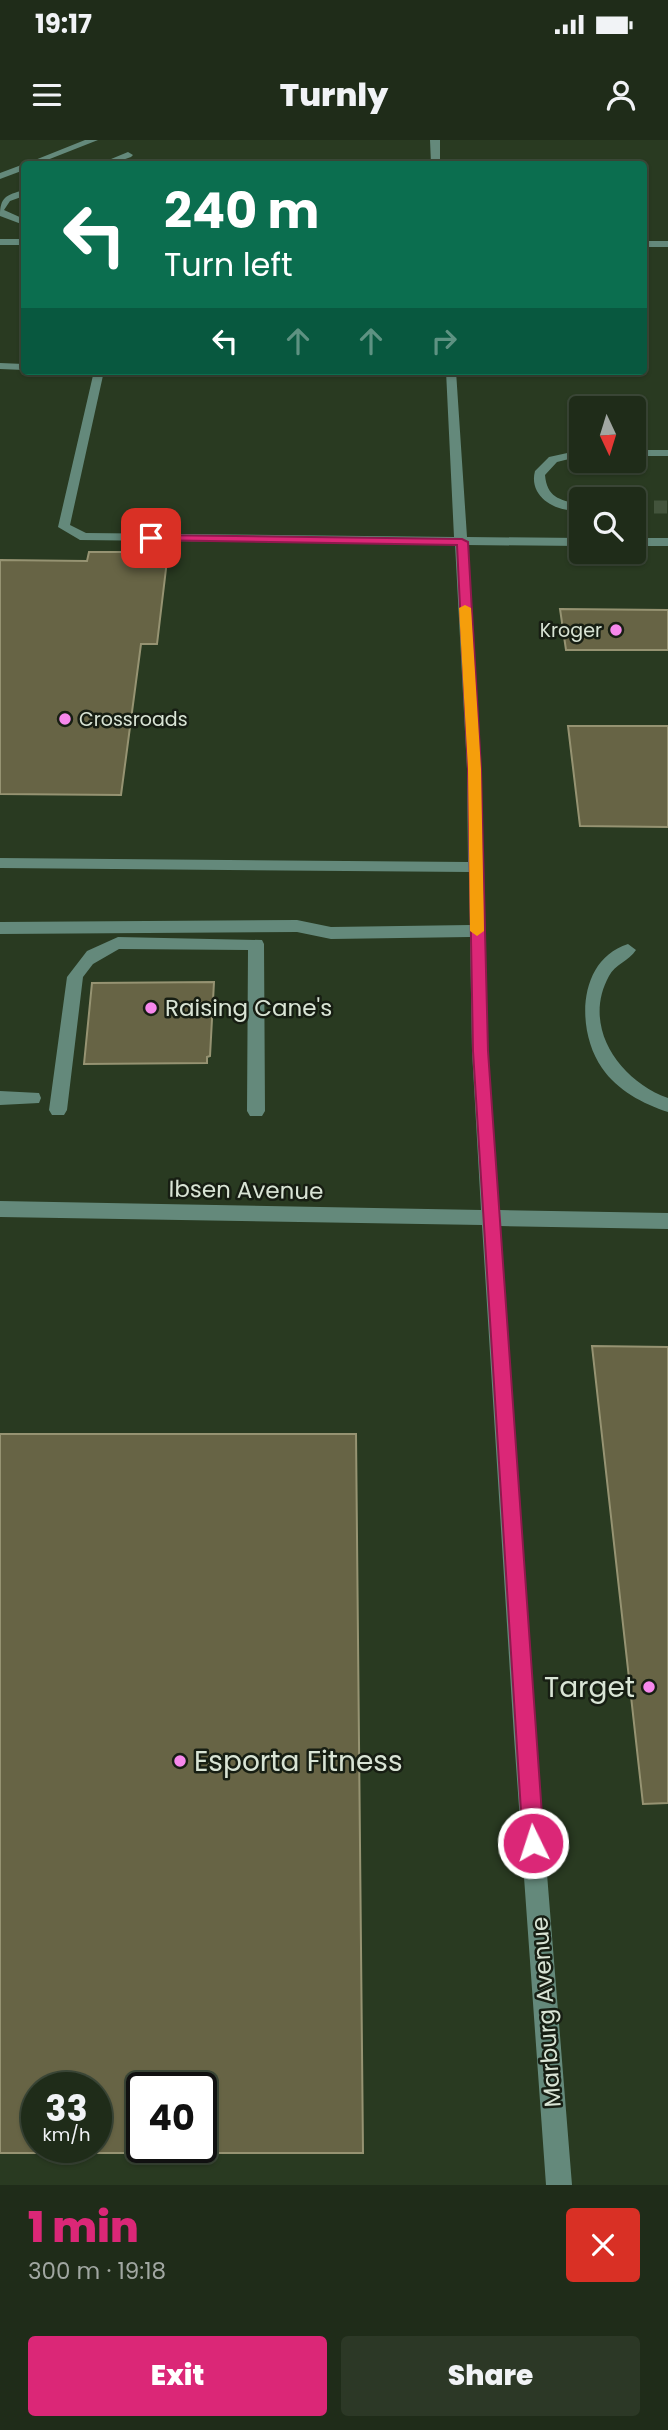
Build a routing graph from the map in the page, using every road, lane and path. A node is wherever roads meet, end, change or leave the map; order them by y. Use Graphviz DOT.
graph roads {
  1 [pos="93,140"];
  2 [pos="435,140"];
  3 [pos="128,155"];
  4 [pos="38,161"];
  5 [pos="112,161"];
  6 [pos="436,161"];
  7 [pos="21,168"];
  8 [pos="0,176"];
  9 [pos="21,194"];
  10 [pos="0,210"];
  11 [pos="21,221"];
  12 [pos="0,242"];
  13 [pos="21,242"];
  14 [pos="647,244"];
  15 [pos="668,244"];
  16 [pos="0,366"];
  17 [pos="21,367"];
  18 [pos="98,375"];
  19 [pos="451,375"];
  20 [pos="646,453"];
  21 [pos="668,453"];
  22 [pos="569,456"];
  23 [pos="569,506"];
  24 [pos="462,542"];
  25 [pos="569,542"];
  26 [pos="646,542"];
  27 [pos="668,542"];
  28 [pos="0,863"];
  29 [pos="476,867"];
  30 [pos="0,928"];
  31 [pos="477,931"];
  32 [pos="628,950"];
  33 [pos="0,1098"];
  34 [pos="33,1098"];
  35 [pos="668,1105"];
  36 [pos="58,1110"];
  37 [pos="256,1111"];
  38 [pos="0,1209"];
  39 [pos="491,1218"];
  40 [pos="668,1222"];
  41 [pos="559,2185"];
  1 -- 4 [label="street"];
  2 -- 6 [label="street"];
  3 -- 5 [label="street"];
  7 -- 8 [label="street"];
  9 -- 10 [label="street"];
  10 -- 11 [label="street"];
  12 -- 13 [label="street"];
  14 -- 15 [label="street"];
  16 -- 17 [label="street"];
  18 -- 24 [label="street"];
  19 -- 24 [label="street, Marburg Avenue"];
  20 -- 21 [label="street"];
  22 -- 23 [label="street"];
  24 -- 25 [label="street"];
  24 -- 29 [label="street, Marburg Avenue"];
  26 -- 27 [label="street"];
  28 -- 29 [label="street"];
  29 -- 31 [label="street, Marburg Avenue"];
  30 -- 31 [label="street"];
  31 -- 39 [label="street, Marburg Avenue"];
  32 -- 35 [label="street"];
  33 -- 34 [label="street"];
  36 -- 37 [label="street"];
  38 -- 39 [label="street, Ibsen Avenue"];
  39 -- 40 [label="street, Ibsen Avenue"];
  39 -- 41 [label="street, Marburg Avenue"];
}
